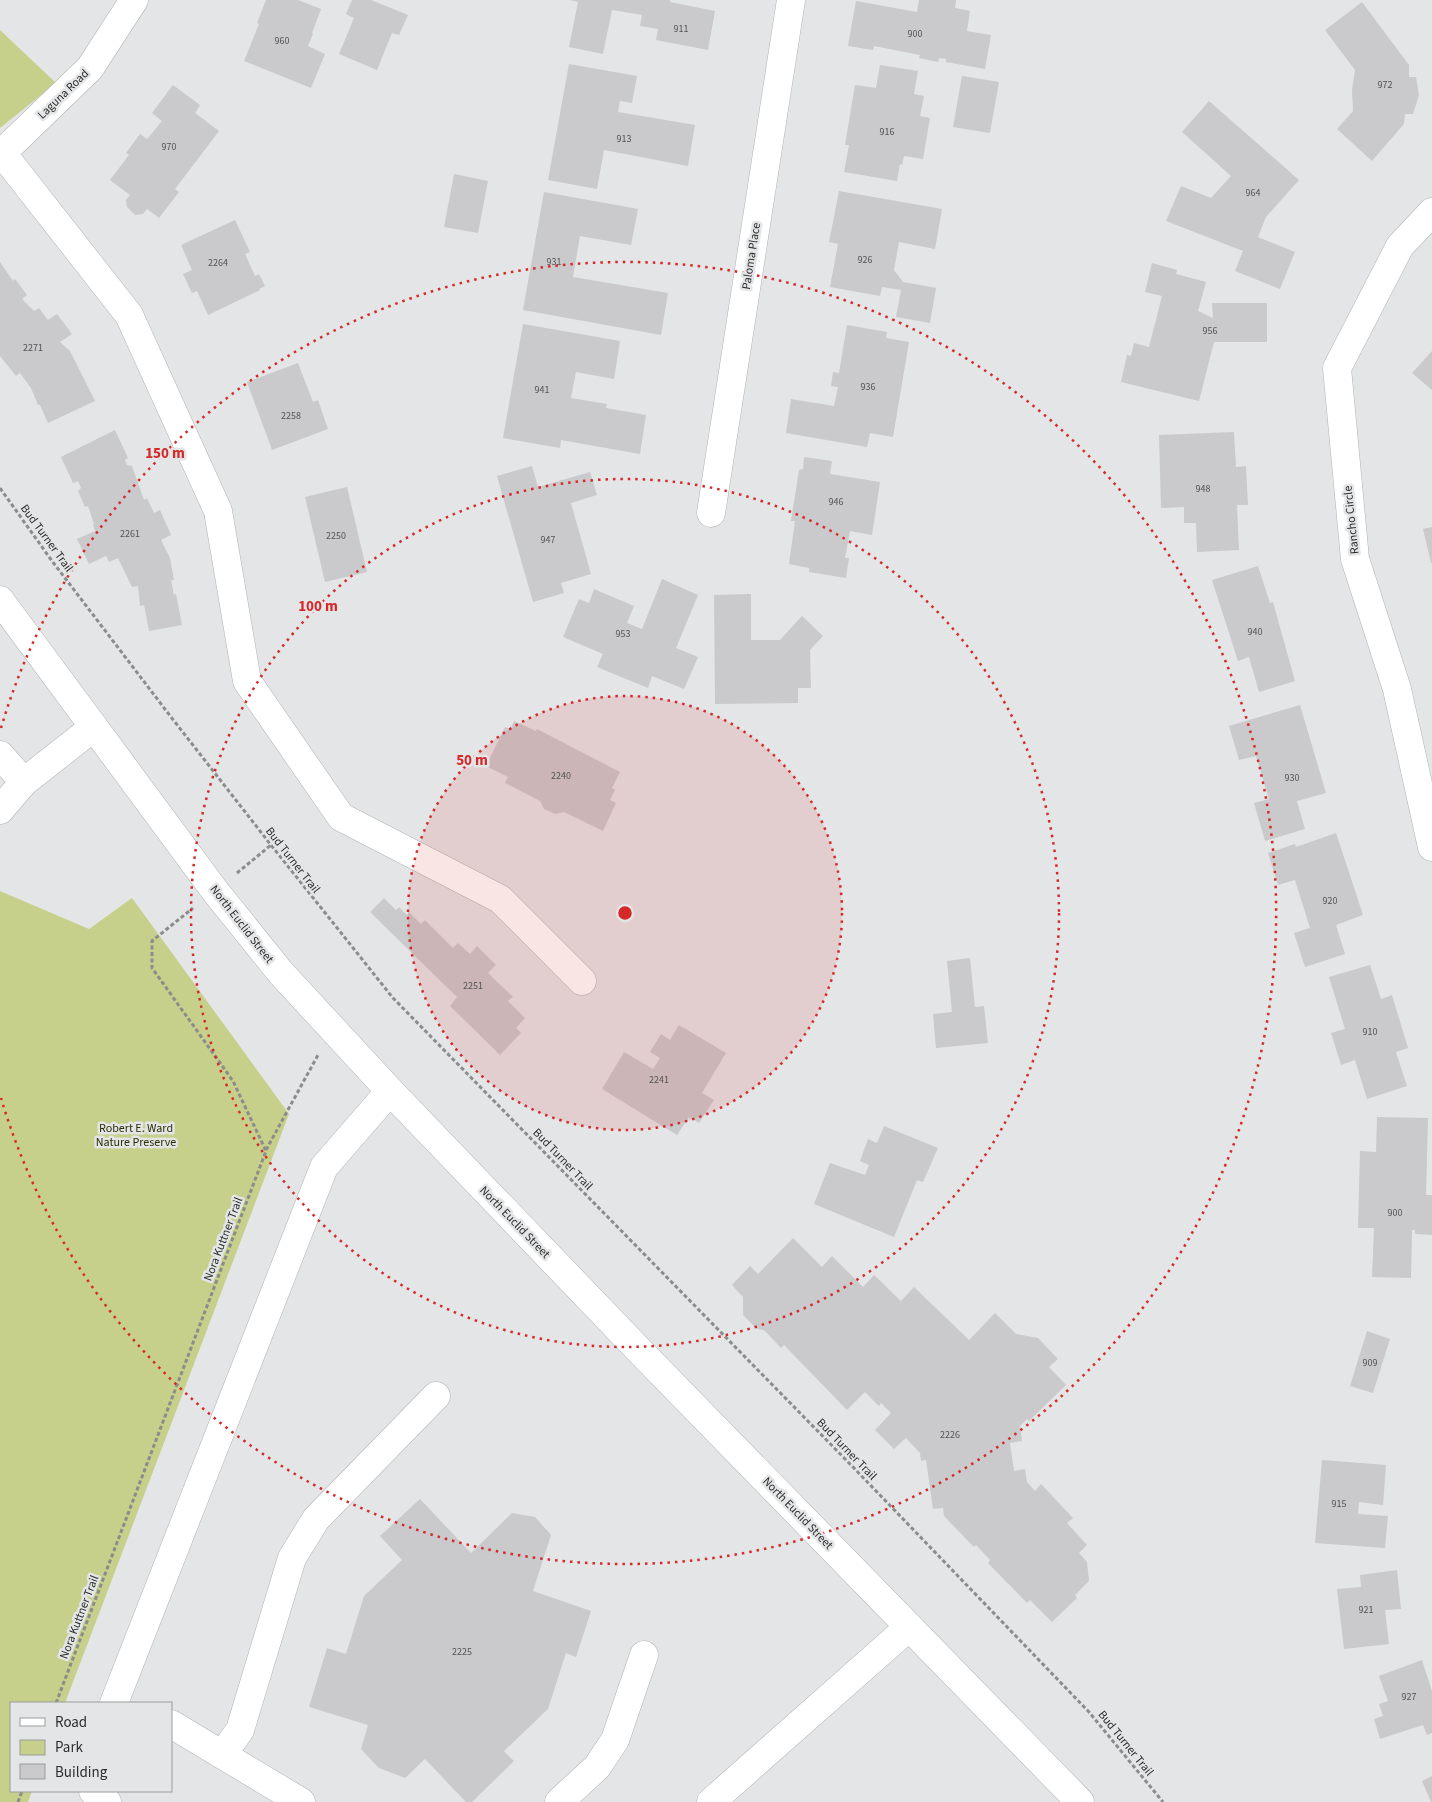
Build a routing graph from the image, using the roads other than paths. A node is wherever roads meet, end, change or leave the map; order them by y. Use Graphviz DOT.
graph roads {
  1 [pos="134,0"];
  2 [pos="791,0"];
  3 [pos="1,154"];
  4 [pos="1432,212"];
  5 [pos="712,513"];
  6 [pos="0,600"];
  7 [pos="94,727"];
  8 [pos="0,755"];
  9 [pos="24,782"];
  10 [pos="0,810"];
  11 [pos="1432,847"];
  12 [pos="582,981"];
  13 [pos="390,1092"];
  14 [pos="436,1396"];
  15 [pos="909,1627"];
  16 [pos="644,1655"];
  17 [pos="123,1699"];
  18 [pos="172,1725"];
  19 [pos="222,1754"];
  20 [pos="94,1792"];
  21 [pos="107,1802"];
  22 [pos="301,1802"];
  23 [pos="558,1802"];
  24 [pos="711,1802"];
  25 [pos="1080,1802"];
  1 -- 3 [label="street, Laguna Road"];
  2 -- 5 [label="street, Paloma Place"];
  3 -- 12 [label="street"];
  4 -- 11 [label="street, Rancho Circle"];
  6 -- 7 [label="street, North Euclid Street"];
  7 -- 9 [label="street"];
  7 -- 13 [label="street, North Euclid Street"];
  8 -- 9 [label="street"];
  9 -- 10 [label="street"];
  13 -- 15 [label="street, North Euclid Street"];
  13 -- 17 [label="street"];
  14 -- 19 [label="street"];
  15 -- 24 [label="street"];
  15 -- 25 [label="street, North Euclid Street"];
  16 -- 23 [label="street"];
  18 -- 19 [label="street"];
  19 -- 22 [label="street"];
  20 -- 21 [label="street"];
}
